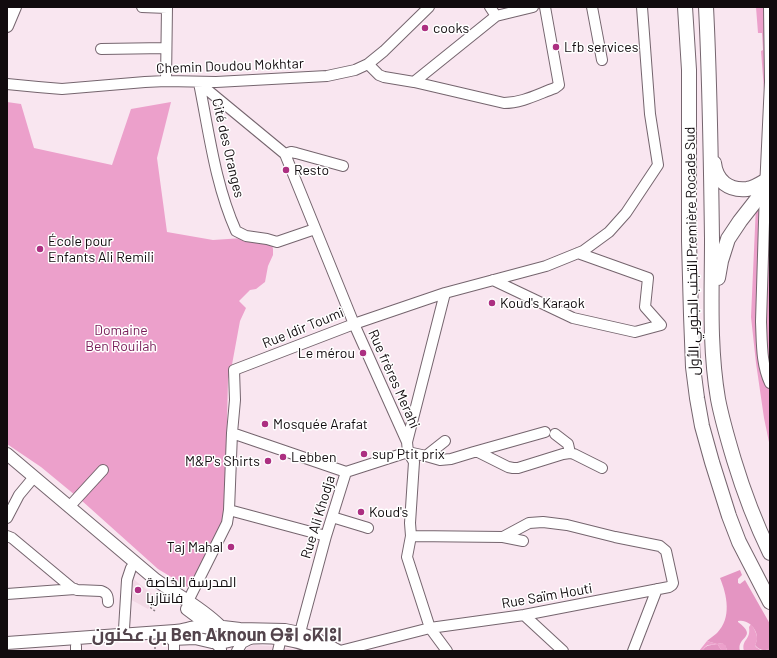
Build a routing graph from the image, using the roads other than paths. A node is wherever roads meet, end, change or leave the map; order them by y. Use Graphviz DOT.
graph roads {
  1 [pos="15,7"];
  2 [pos="142,7"];
  3 [pos="167,7"];
  4 [pos="429,7"];
  5 [pos="490,7"];
  6 [pos="533,7"];
  7 [pos="544,7"];
  8 [pos="592,7"];
  9 [pos="642,7"];
  10 [pos="685,7"];
  11 [pos="706,7"];
  12 [pos="769,7"];
  13 [pos="496,16"];
  14 [pos="7,26"];
  15 [pos="166,48"];
  16 [pos="101,49"];
  17 [pos="602,60"];
  18 [pos="368,64"];
  19 [pos="166,81"];
  20 [pos="199,82"];
  21 [pos="414,82"];
  22 [pos="770,82"];
  23 [pos="7,84"];
  24 [pos="710,135"];
  25 [pos="285,154"];
  26 [pos="343,166"];
  27 [pos="765,185"];
  28 [pos="316,229"];
  29 [pos="578,253"];
  30 [pos="493,280"];
  31 [pos="445,293"];
  32 [pos="354,324"];
  33 [pos="713,352"];
  34 [pos="770,383"];
  35 [pos="232,433"];
  36 [pos="445,441"];
  37 [pos="407,447"];
  38 [pos="474,452"];
  39 [pos="570,453"];
  40 [pos="7,454"];
  41 [pos="426,456"];
  42 [pos="7,464"];
  43 [pos="602,468"];
  44 [pos="104,470"];
  45 [pos="346,472"];
  46 [pos="31,480"];
  47 [pos="69,506"];
  48 [pos="229,510"];
  49 [pos="332,517"];
  50 [pos="7,518"];
  51 [pos="368,528"];
  52 [pos="7,536"];
  53 [pos="326,536"];
  54 [pos="411,536"];
  55 [pos="503,537"];
  56 [pos="523,541"];
  57 [pos="770,553"];
  58 [pos="131,568"];
  59 [pos="74,589"];
  60 [pos="657,589"];
  61 [pos="7,594"];
  62 [pos="188,601"];
  63 [pos="108,602"];
  64 [pos="770,602"];
  65 [pos="524,615"];
  66 [pos="196,616"];
  67 [pos="216,627"];
  68 [pos="430,628"];
  69 [pos="190,629"];
  70 [pos="300,633"];
  71 [pos="124,636"];
  72 [pos="255,637"];
  73 [pos="281,638"];
  74 [pos="7,644"];
  75 [pos="174,645"];
  76 [pos="217,645"];
  77 [pos="76,649"];
  78 [pos="13,651"];
  79 [pos="237,651"];
  80 [pos="278,651"];
  81 [pos="322,651"];
  82 [pos="339,651"];
  83 [pos="447,651"];
  84 [pos="563,651"];
  85 [pos="633,651"];
  1 -- 14 [label="main road"];
  2 -- 3 [label="street"];
  3 -- 15 [label="street"];
  4 -- 18 [label="street, Chemin Doudou Mokhtar"];
  5 -- 13 [label="street"];
  6 -- 13 [label="street"];
  7 -- 21 [label="street"];
  8 -- 17 [label="street"];
  9 -- 29 [label="street, Rue frères Merahi"];
  10 -- 64 [label="highway, التجنب الجنوبي الأول Première Rocade Sud"];
  11 -- 24 [label="highway, التجنب الجنوبي الأول Première Rocade Sud"];
  12 -- 22 [label="street"];
  13 -- 21 [label="street"];
  15 -- 16 [label="street"];
  15 -- 19 [label="street"];
  18 -- 20 [label="street, Chemin Doudou Mokhtar"];
  18 -- 21 [label="street"];
  19 -- 20 [label="street, Chemin Doudou Mokhtar"];
  19 -- 23 [label="street, Chemin Doudou Mokhtar"];
  20 -- 25 [label="street, Rue Idir Toumi"];
  20 -- 28 [label="street, Cité des Oranges"];
  22 -- 27 [label="street"];
  24 -- 27 [label="highway"];
  24 -- 33 [label="highway, التجنب الجنوبي الأول Première Rocade Sud"];
  25 -- 26 [label="street"];
  25 -- 28 [label="street, Rue Idir Toumi"];
  27 -- 33 [label="highway"];
  27 -- 34 [label="street"];
  28 -- 32 [label="street, Rue Idir Toumi"];
  29 -- 30 [label="street, Rue frères Merahi"];
  29 -- 30 [label="street"];
  30 -- 31 [label="street, Rue frères Merahi"];
  31 -- 32 [label="street, Rue frères Merahi"];
  31 -- 37 [label="street"];
  32 -- 35 [label="street, Rue Idir Toumi"];
  32 -- 37 [label="street, Rue frères Merahi"];
  33 -- 57 [label="highway, التجنب الجنوبي الأول Première Rocade Sud"];
  35 -- 45 [label="street"];
  35 -- 48 [label="street, Rue Idir Toumi"];
  36 -- 41 [label="street"];
  37 -- 41 [label="street"];
  37 -- 45 [label="street, Rue Ali Khodja"];
  37 -- 54 [label="street, Rue frères Merahi"];
  38 -- 39 [label="street"];
  38 -- 39 [label="street"];
  38 -- 41 [label="street"];
  39 -- 43 [label="street"];
  40 -- 46 [label="main road"];
  42 -- 46 [label="main road"];
  44 -- 47 [label="street"];
  45 -- 49 [label="street, Rue Ali Khodja"];
  46 -- 47 [label="main road"];
  46 -- 50 [label="street"];
  46 -- 58 [label="main road"];
  47 -- 62 [label="main road"];
  48 -- 53 [label="street"];
  48 -- 62 [label="street, Rue Idir Toumi"];
  49 -- 51 [label="street"];
  49 -- 53 [label="street, Rue Ali Khodja"];
  52 -- 59 [label="street"];
  53 -- 70 [label="street, Rue Ali Khodja"];
  54 -- 55 [label="street"];
  54 -- 68 [label="street, Rue frères Merahi"];
  55 -- 56 [label="street"];
  55 -- 60 [label="street, Rue Saïm Houti"];
  58 -- 66 [label="main road"];
  58 -- 71 [label="street"];
  59 -- 61 [label="street"];
  59 -- 63 [label="street"];
  60 -- 65 [label="street, Rue Saïm Houti"];
  60 -- 85 [label="street"];
  62 -- 67 [label="main road"];
  65 -- 68 [label="street, Rue Saïm Houti"];
  65 -- 84 [label="street"];
  66 -- 67 [label="main road"];
  66 -- 69 [label="main road"];
  67 -- 69 [label="main road"];
  67 -- 70 [label="main road"];
  67 -- 76 [label="main road"];
  67 -- 76 [label="main road"];
  68 -- 82 [label="street, Rue Saïm Houti"];
  68 -- 83 [label="street, Rue frères Merahi"];
  69 -- 71 [label="main road"];
  70 -- 82 [label="main road"];
  71 -- 74 [label="main road"];
  72 -- 73 [label="main road"];
  72 -- 76 [label="main road"];
  72 -- 79 [label="street"];
  73 -- 80 [label="street"];
  73 -- 81 [label="main road"];
  75 -- 76 [label="main road"];
  75 -- 77 [label="main road"];
  77 -- 78 [label="main road"];
}
